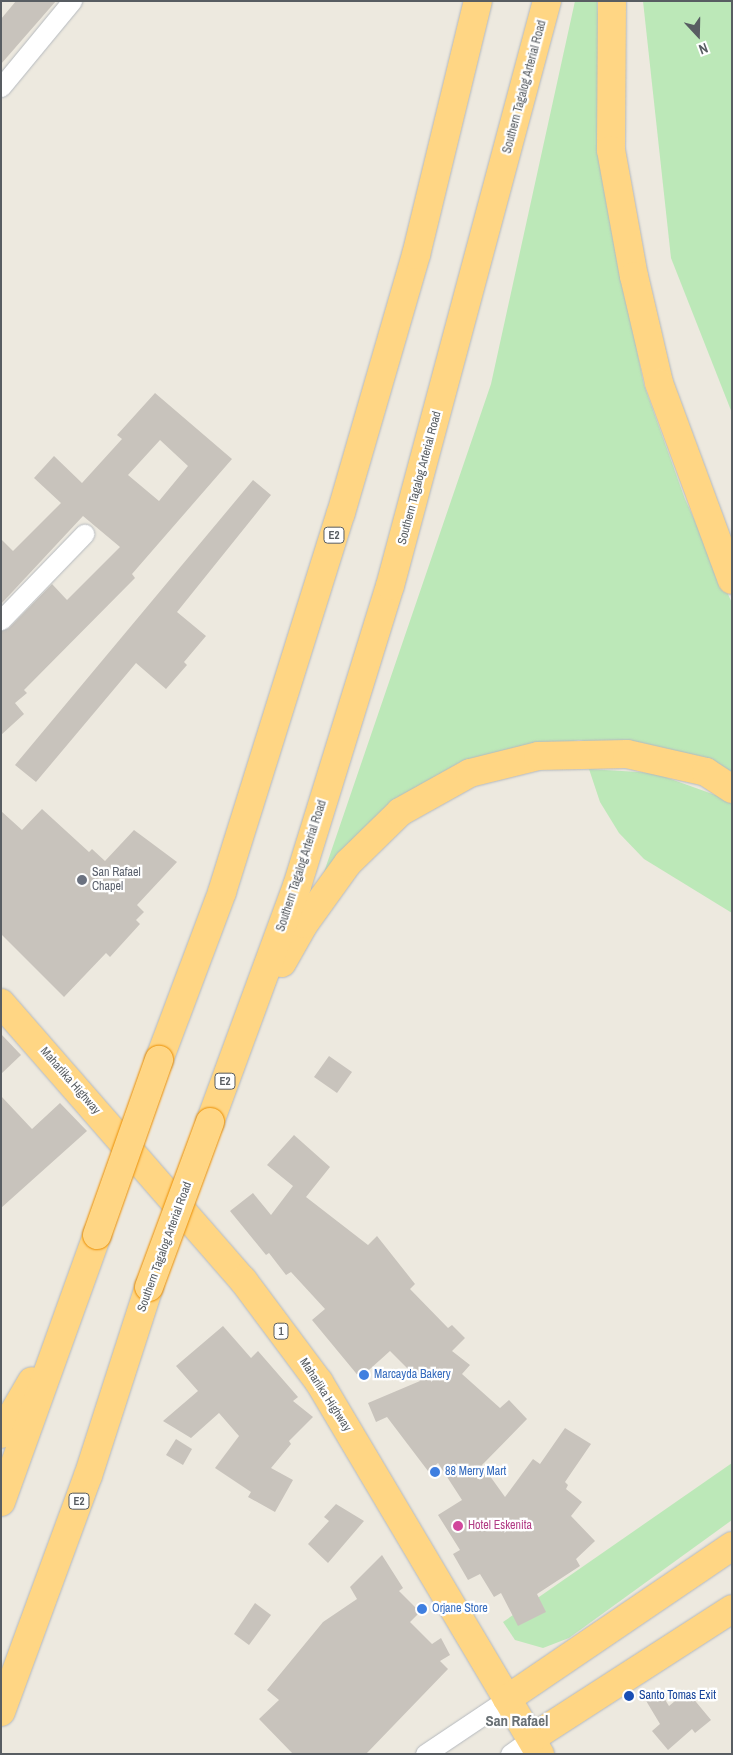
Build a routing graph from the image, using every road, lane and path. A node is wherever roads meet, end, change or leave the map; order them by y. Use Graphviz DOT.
graph roads {
  1 [pos="72,1"];
  2 [pos="478,1"];
  3 [pos="547,1"];
  4 [pos="612,1"];
  5 [pos="1,87"];
  6 [pos="84,534"];
  7 [pos="732,580"];
  8 [pos="1,620"];
  9 [pos="732,789"];
  10 [pos="1,1002"];
  11 [pos="239,1040"];
  12 [pos="70,1314"];
  13 [pos="1,1434"];
  14 [pos="1,1502"];
  15 [pos="732,1546"];
  16 [pos="732,1609"];
  17 [pos="508,1699"];
  18 [pos="1,1712"];
  19 [pos="536,1746"];
  20 [pos="426,1753"];
  21 [pos="510,1754"];
  1 -- 5 [label="street"];
  2 -- 12 [label="highway, E2, bridge"];
  3 -- 11 [label="highway, Southern Tagalog Arterial Road / E2"];
  4 -- 7 [label="highway"];
  6 -- 8 [label="street"];
  9 -- 11 [label="highway"];
  10 -- 17 [label="highway, Maharlika Highway / 1"];
  11 -- 18 [label="highway, Southern Tagalog Arterial Road / E2, bridge"];
  12 -- 13 [label="highway"];
  12 -- 14 [label="highway, E2"];
  15 -- 17 [label="highway"];
  16 -- 19 [label="highway"];
  17 -- 19 [label="highway, Maharlika Highway / 1"];
  17 -- 20 [label="street"];
  19 -- 21 [label="street"];
}
